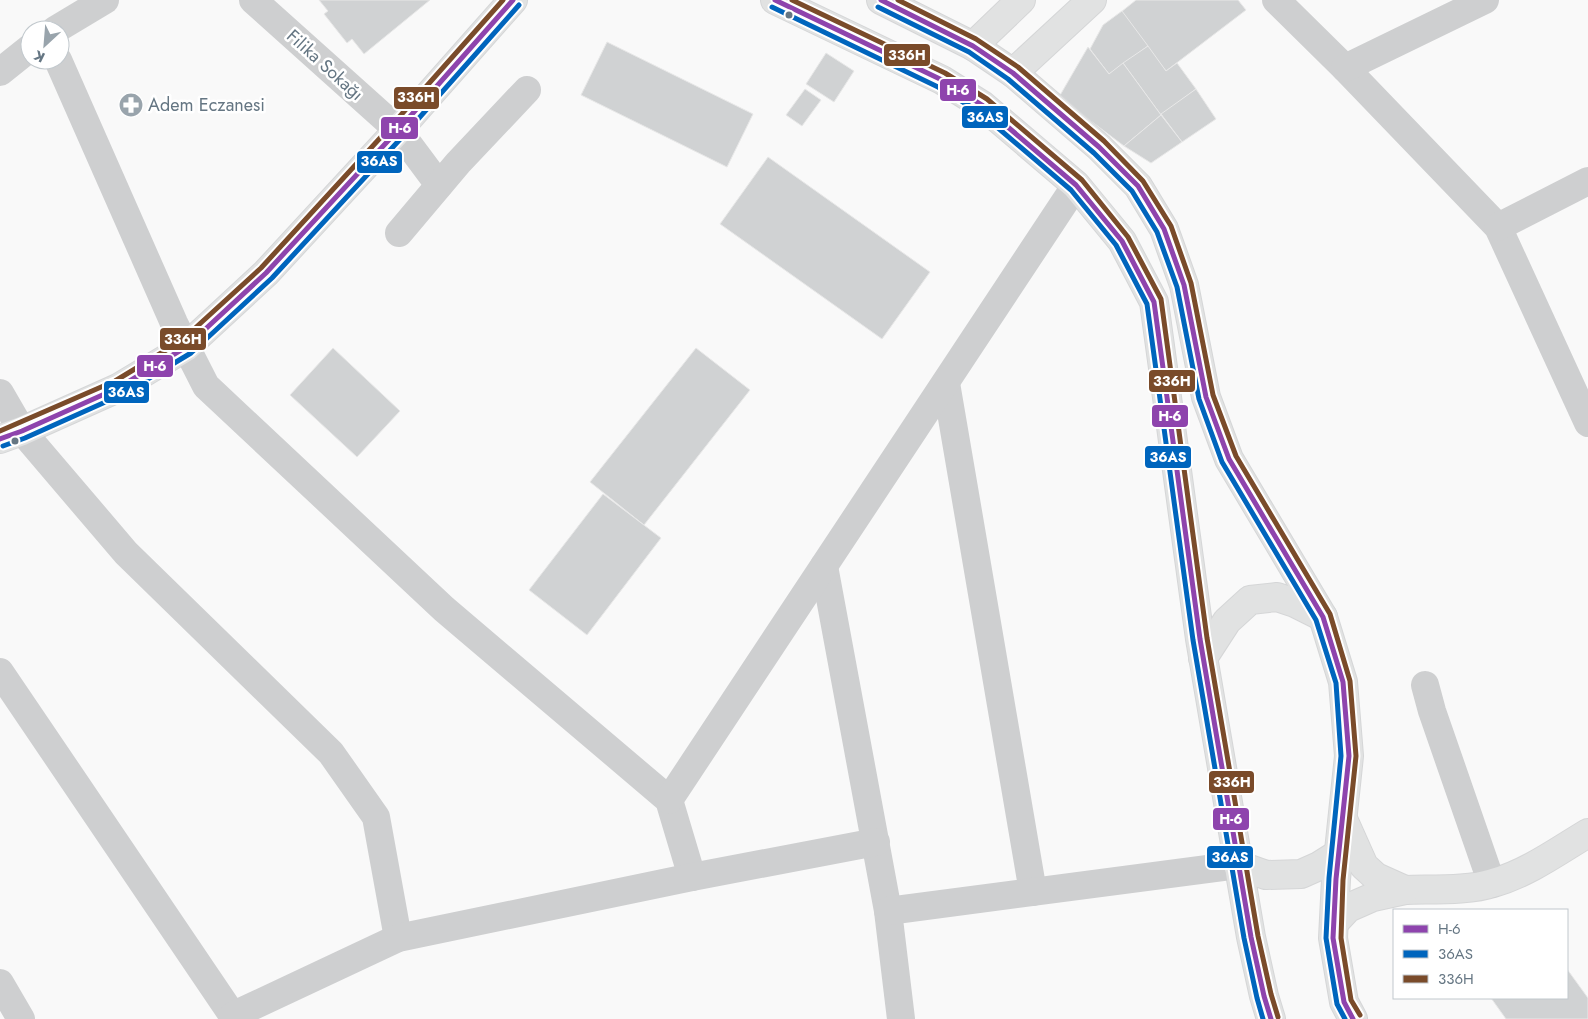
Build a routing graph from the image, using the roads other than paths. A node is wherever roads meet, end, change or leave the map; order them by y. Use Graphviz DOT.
graph roads {
  1 [pos="104,0"];
  2 [pos="253,0"];
  3 [pos="513,0"];
  4 [pos="775,0"];
  5 [pos="881,0"];
  6 [pos="1021,0"];
  7 [pos="1092,0"];
  8 [pos="1276,0"];
  9 [pos="1485,0"];
  10 [pos="70,21"];
  11 [pos="973,46"];
  12 [pos="20,56"];
  13 [pos="1345,68"];
  14 [pos="62,70"];
  15 [pos="0,72"];
  16 [pos="1012,73"];
  17 [pos="527,90"];
  18 [pos="398,130"];
  19 [pos="1588,181"];
  20 [pos="439,185"];
  21 [pos="1076,185"];
  22 [pos="1498,227"];
  23 [pos="399,233"];
  24 [pos="186,347"];
  25 [pos="946,383"];
  26 [pos="0,393"];
  27 [pos="1588,423"];
  28 [pos="11,435"];
  29 [pos="824,566"];
  30 [pos="1324,617"];
  31 [pos="1203,658"];
  32 [pos="0,672"];
  33 [pos="1425,685"];
  34 [pos="669,800"];
  35 [pos="1342,816"];
  36 [pos="1588,832"];
  37 [pos="876,842"];
  38 [pos="1338,854"];
  39 [pos="1238,866"];
  40 [pos="692,877"];
  41 [pos="1492,884"];
  42 [pos="1405,890"];
  43 [pos="1033,892"];
  44 [pos="888,912"];
  45 [pos="1334,923"];
  46 [pos="398,938"];
  47 [pos="0,983"];
  48 [pos="235,1017"];
  49 [pos="21,1019"];
  50 [pos="901,1019"];
  51 [pos="1271,1019"];
  52 [pos="1353,1019"];
  1 -- 10 [label="street"];
  2 -- 18 [label="street, Filika Sokağı"];
  3 -- 18 [label="main road"];
  4 -- 21 [label="main road"];
  5 -- 11 [label="main road"];
  6 -- 11 [label="main road"];
  7 -- 16 [label="main road"];
  8 -- 13 [label="street"];
  9 -- 13 [label="street"];
  11 -- 16 [label="main road"];
  12 -- 15 [label="street"];
  13 -- 22 [label="street"];
  14 -- 24 [label="street"];
  16 -- 30 [label="main road"];
  17 -- 20 [label="street"];
  18 -- 20 [label="street, Filika Sokağı"];
  18 -- 24 [label="main road"];
  19 -- 22 [label="street"];
  20 -- 23 [label="street"];
  21 -- 25 [label="street"];
  21 -- 31 [label="main road"];
  22 -- 27 [label="street"];
  24 -- 28 [label="main road"];
  24 -- 34 [label="street"];
  25 -- 29 [label="street"];
  25 -- 43 [label="street"];
  26 -- 28 [label="street"];
  28 -- 46 [label="street"];
  29 -- 34 [label="street"];
  29 -- 37 [label="street"];
  30 -- 31 [label="main road"];
  30 -- 35 [label="main road"];
  31 -- 39 [label="main road"];
  32 -- 48 [label="street"];
  33 -- 41 [label="street"];
  34 -- 40 [label="street"];
  35 -- 38 [label="main road"];
  35 -- 42 [label="main road"];
  36 -- 41 [label="main road"];
  37 -- 40 [label="street"];
  37 -- 44 [label="street"];
  38 -- 39 [label="main road"];
  38 -- 45 [label="main road"];
  39 -- 43 [label="street"];
  39 -- 51 [label="main road"];
  40 -- 46 [label="street"];
  41 -- 42 [label="main road"];
  42 -- 45 [label="main road"];
  43 -- 44 [label="street"];
  44 -- 50 [label="street"];
  45 -- 52 [label="main road"];
  46 -- 48 [label="street"];
  47 -- 49 [label="street"];
}
